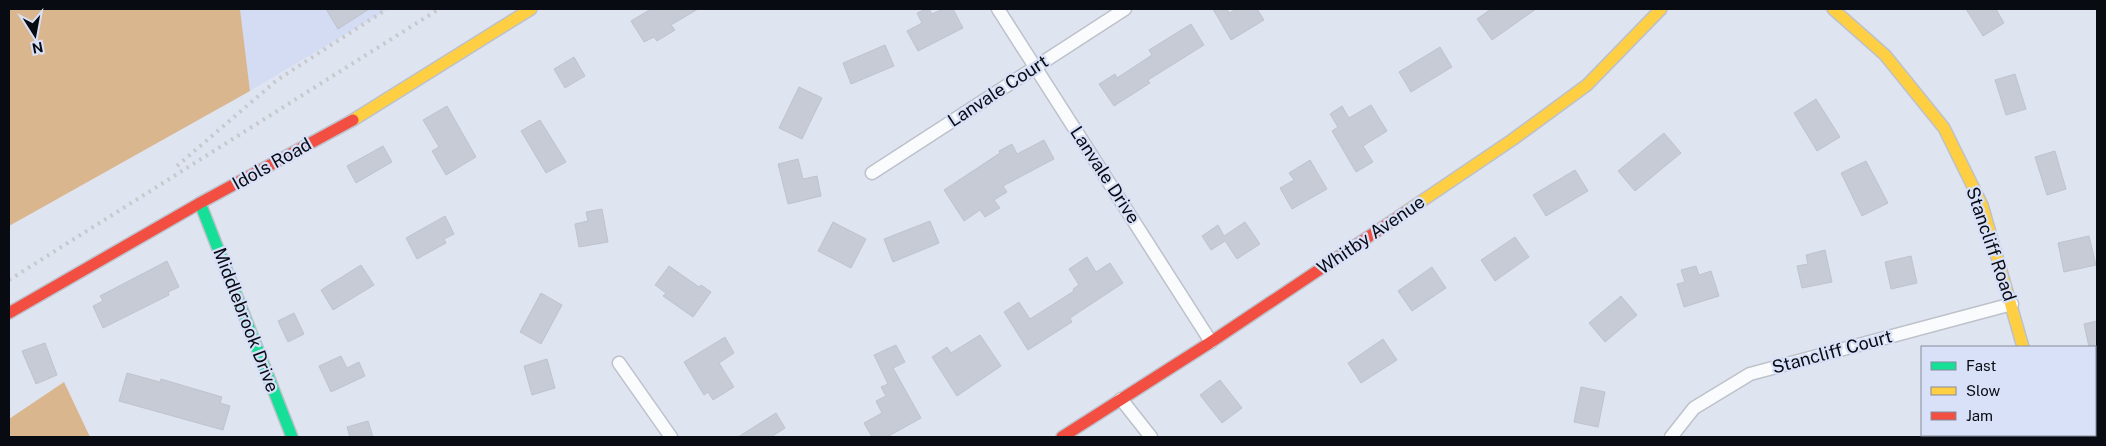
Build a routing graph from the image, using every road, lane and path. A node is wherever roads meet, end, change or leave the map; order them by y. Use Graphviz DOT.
graph roads {
  1 [pos="531,9"];
  2 [pos="998,9"];
  3 [pos="1125,9"];
  4 [pos="1661,9"];
  5 [pos="1833,9"];
  6 [pos="1035,66"];
  7 [pos="872,173"];
  8 [pos="200,203"];
  9 [pos="2012,304"];
  10 [pos="9,313"];
  11 [pos="1211,342"];
  12 [pos="2023,346"];
  13 [pos="620,363"];
  14 [pos="1121,399"];
  15 [pos="292,437"];
  16 [pos="671,437"];
  17 [pos="1062,437"];
  18 [pos="1151,437"];
  19 [pos="1671,437"];
  1 -- 8 [label="street, Idols Road"];
  2 -- 6 [label="street, Lanvale Drive"];
  3 -- 6 [label="street, Lanvale Court"];
  4 -- 11 [label="street, Whitby Avenue"];
  5 -- 9 [label="street, Stancliff Road"];
  6 -- 7 [label="street, Lanvale Court"];
  6 -- 11 [label="street, Lanvale Drive"];
  8 -- 10 [label="street, Idols Road"];
  8 -- 15 [label="street, Middlebrook Drive"];
  9 -- 12 [label="street, Stancliff Road"];
  9 -- 19 [label="street, Stancliff Court"];
  11 -- 14 [label="street, Whitby Avenue"];
  13 -- 16 [label="street"];
  14 -- 17 [label="street, Whitby Avenue"];
  14 -- 18 [label="street"];
}
